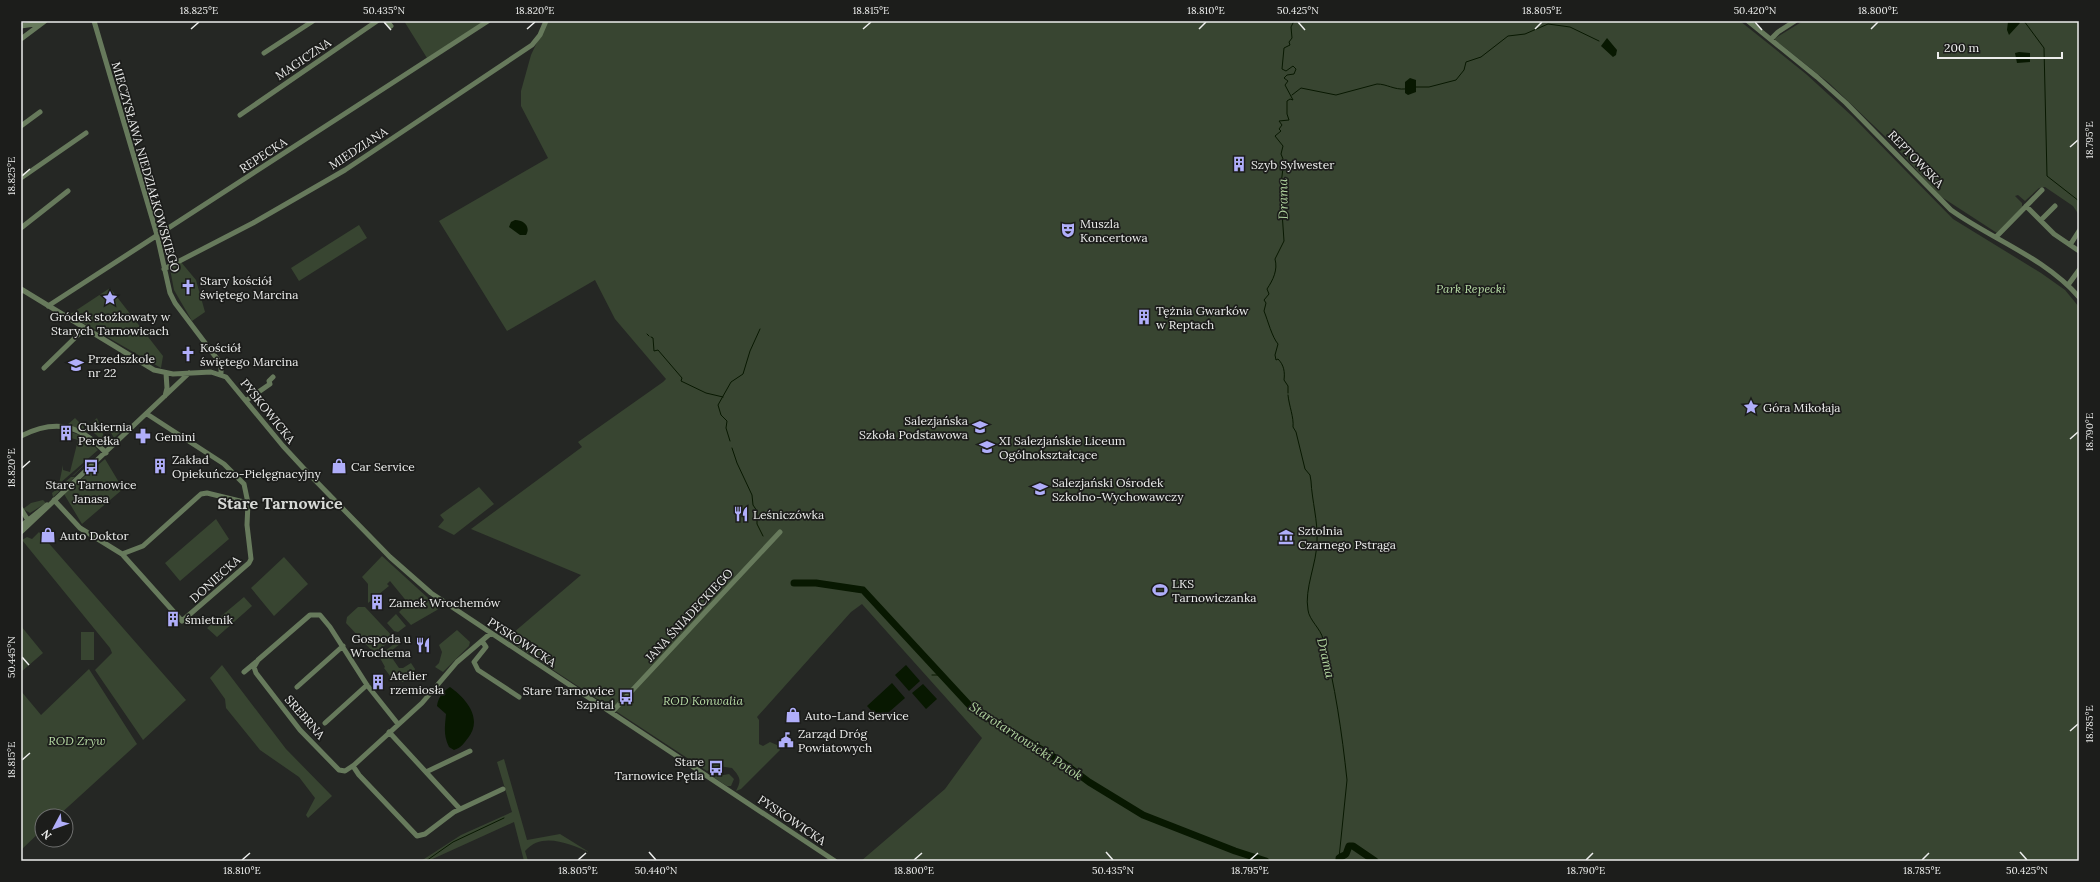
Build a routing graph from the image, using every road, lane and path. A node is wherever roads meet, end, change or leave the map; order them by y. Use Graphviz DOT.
graph roads {
  1 [pos="94,21"];
  2 [pos="313,21"];
  3 [pos="377,21"];
  4 [pos="387,21"];
  5 [pos="488,21"];
  6 [pos="546,21"];
  7 [pos="1748,21"];
  8 [pos="1795,21"];
  9 [pos="44,22"];
  10 [pos="21,26"];
  11 [pos="391,26"];
  12 [pos="21,39"];
  13 [pos="1771,39"];
  14 [pos="264,53"];
  15 [pos="40,112"];
  16 [pos="240,115"];
  17 [pos="21,126"];
  18 [pos="86,133"];
  19 [pos="21,178"];
  20 [pos="2042,190"];
  21 [pos="68,191"];
  22 [pos="2026,206"];
  23 [pos="2055,206"];
  24 [pos="2041,220"];
  25 [pos="21,228"];
  26 [pos="2079,231"];
  27 [pos="157,235"];
  28 [pos="1996,237"];
  29 [pos="2070,244"];
  30 [pos="2079,251"];
  31 [pos="164,269"];
  32 [pos="2079,270"];
  33 [pos="2068,285"];
  34 [pos="21,289"];
  35 [pos="2079,297"];
  36 [pos="48,306"];
  37 [pos="85,328"];
  38 [pos="44,368"];
  39 [pos="166,373"];
  40 [pos="189,373"];
  41 [pos="178,374"];
  42 [pos="221,374"];
  43 [pos="273,377"];
  44 [pos="179,382"];
  45 [pos="164,397"];
  46 [pos="247,400"];
  47 [pos="147,414"];
  48 [pos="21,436"];
  49 [pos="106,453"];
  50 [pos="54,500"];
  51 [pos="248,503"];
  52 [pos="22,510"];
  53 [pos="35,514"];
  54 [pos="25,522"];
  55 [pos="21,532"];
  56 [pos="780,532"];
  57 [pos="122,554"];
  58 [pos="491,633"];
  59 [pos="482,641"];
  60 [pos="343,646"];
  61 [pos="258,660"];
  62 [pos="244,672"];
  63 [pos="367,685"];
  64 [pos="297,687"];
  65 [pos="519,697"];
  66 [pos="612,712"];
  67 [pos="325,723"];
  68 [pos="398,724"];
  69 [pos="389,732"];
  70 [pos="470,751"];
  71 [pos="354,765"];
  72 [pos="426,772"];
  73 [pos="503,789"];
  74 [pos="460,809"];
  75 [pos="835,861"];
  1 -- 27 [label="street, MIECZYSŁAWA NIEDZIAŁKOWSKIEGO"];
  2 -- 14 [label="street"];
  3 -- 16 [label="street, MAGICZNA"];
  4 -- 11 [label="street"];
  5 -- 27 [label="street, REPECKA"];
  6 -- 31 [label="street, MIEDZIANA"];
  7 -- 13 [label="street, REPTOWSKA"];
  8 -- 13 [label="street"];
  9 -- 10 [label="street"];
  9 -- 12 [label="street"];
  13 -- 28 [label="street, REPTOWSKA"];
  15 -- 17 [label="street"];
  18 -- 19 [label="street"];
  20 -- 22 [label="street"];
  21 -- 25 [label="street"];
  22 -- 24 [label="street"];
  22 -- 28 [label="street"];
  23 -- 24 [label="street"];
  24 -- 29 [label="street"];
  26 -- 29 [label="street"];
  27 -- 31 [label="street, MIECZYSŁAWA NIEDZIAŁKOWSKIEGO"];
  27 -- 36 [label="street, REPECKA"];
  28 -- 33 [label="street, REPTOWSKA"];
  29 -- 30 [label="street"];
  31 -- 42 [label="street, MIECZYSŁAWA NIEDZIAŁKOWSKIEGO"];
  32 -- 33 [label="street"];
  33 -- 35 [label="street, REPTOWSKA"];
  34 -- 36 [label="street"];
  36 -- 37 [label="street"];
  37 -- 38 [label="street"];
  37 -- 39 [label="street"];
  39 -- 41 [label="street"];
  39 -- 45 [label="street"];
  40 -- 41 [label="street"];
  40 -- 42 [label="street"];
  40 -- 44 [label="street"];
  41 -- 44 [label="street"];
  42 -- 46 [label="street, PYSKOWICKA"];
  43 -- 46 [label="street"];
  44 -- 45 [label="street"];
  45 -- 47 [label="street"];
  46 -- 58 [label="street, PYSKOWICKA"];
  47 -- 49 [label="street"];
  47 -- 51 [label="street, DONIECKA"];
  48 -- 49 [label="street"];
  49 -- 50 [label="street"];
  50 -- 53 [label="street"];
  50 -- 54 [label="street"];
  50 -- 57 [label="street, DONIECKA"];
  51 -- 57 [label="street"];
  51 -- 57 [label="street, DONIECKA"];
  52 -- 53 [label="street"];
  52 -- 54 [label="street"];
  53 -- 54 [label="street"];
  54 -- 55 [label="street"];
  56 -- 66 [label="street, JANA ŚNIADECKIEGO"];
  58 -- 59 [label="street"];
  58 -- 66 [label="street, PYSKOWICKA"];
  59 -- 65 [label="street"];
  59 -- 68 [label="street"];
  60 -- 61 [label="street"];
  60 -- 63 [label="street"];
  60 -- 64 [label="street, SREBRNA"];
  61 -- 62 [label="street"];
  61 -- 71 [label="street, SREBRNA"];
  63 -- 67 [label="street, SREBRNA"];
  63 -- 68 [label="street"];
  66 -- 75 [label="street, PYSKOWICKA"];
  68 -- 69 [label="street"];
  69 -- 71 [label="street"];
  69 -- 72 [label="street"];
  70 -- 72 [label="street"];
  71 -- 74 [label="street"];
  72 -- 74 [label="street"];
  73 -- 74 [label="street"];
}
